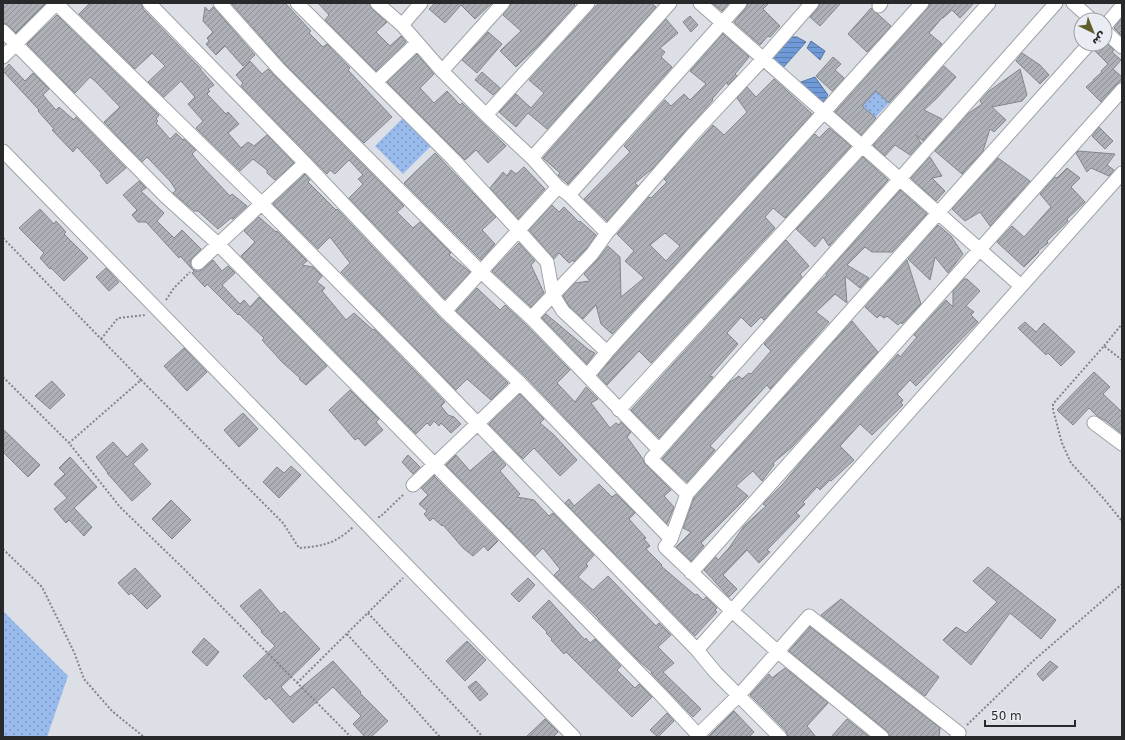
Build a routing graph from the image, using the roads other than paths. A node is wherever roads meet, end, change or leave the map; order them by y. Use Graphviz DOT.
graph roads {
  1 [pos="57,3"];
  2 [pos="149,3"];
  3 [pos="220,3"];
  4 [pos="297,3"];
  5 [pos="377,3"];
  6 [pos="422,3"];
  7 [pos="503,3"];
  8 [pos="588,3"];
  9 [pos="670,3"];
  10 [pos="700,3"];
  11 [pos="740,3"];
  12 [pos="812,3"];
  13 [pos="922,3"];
  14 [pos="989,3"];
  15 [pos="1056,3"];
  16 [pos="1073,3"];
  17 [pos="1122,6"];
  18 [pos="1083,12"];
  19 [pos="1113,17"];
  20 [pos="722,22"];
  21 [pos="402,25"];
  22 [pos="3,31"];
  23 [pos="1113,39"];
  24 [pos="417,43"];
  25 [pos="16,44"];
  26 [pos="1122,47"];
  27 [pos="1082,52"];
  28 [pos="3,57"];
  29 [pos="764,59"];
  30 [pos="442,72"];
  31 [pos="376,82"];
  32 [pos="1122,90"];
  33 [pos="824,112"];
  34 [pos="486,115"];
  35 [pos="862,146"];
  36 [pos="3,151"];
  37 [pos="532,158"];
  38 [pos="305,162"];
  39 [pos="1122,173"];
  40 [pos="900,179"];
  41 [pos="558,187"];
  42 [pos="569,196"];
  43 [pos="261,203"];
  44 [pos="938,213"];
  45 [pos="519,231"];
  46 [pos="607,233"];
  47 [pos="218,244"];
  48 [pos="978,249"];
  49 [pos="198,263"];
  50 [pos="481,272"];
  51 [pos="1021,286"];
  52 [pos="553,295"];
  53 [pos="445,311"];
  54 [pos="531,318"];
  55 [pos="607,352"];
  56 [pos="587,376"];
  57 [pos="520,383"];
  58 [pos="620,410"];
  59 [pos="1094,423"];
  60 [pos="477,424"];
  61 [pos="1122,444"];
  62 [pos="659,450"];
  63 [pos="434,465"];
  64 [pos="413,485"];
  65 [pos="687,494"];
  66 [pos="671,539"];
  67 [pos="691,572"];
  68 [pos="732,611"];
  69 [pos="697,650"];
  70 [pos="778,652"];
  71 [pos="738,696"];
  72 [pos="958,735"];
  73 [pos="699,736"];
  74 [pos="574,737"];
  75 [pos="780,737"];
  76 [pos="882,737"];
  1 -- 25 [label="street"];
  1 -- 43 [label="street"];
  2 -- 38 [label="street"];
  3 -- 50 [label="street"];
  4 -- 31 [label="street"];
  5 -- 21 [label="street"];
  6 -- 21 [label="street"];
  7 -- 30 [label="street"];
  8 -- 34 [label="street"];
  9 -- 37 [label="street"];
  10 -- 20 [label="street"];
  11 -- 20 [label="street"];
  12 -- 29 [label="street"];
  13 -- 33 [label="street"];
  14 -- 35 [label="street"];
  15 -- 40 [label="street"];
  16 -- 18 [label="street"];
  17 -- 19 [label="street"];
  20 -- 29 [label="street"];
  20 -- 42 [label="street"];
  21 -- 24 [label="street"];
  22 -- 25 [label="street"];
  23 -- 26 [label="street"];
  24 -- 30 [label="street"];
  24 -- 31 [label="street"];
  25 -- 28 [label="street"];
  25 -- 47 [label="street"];
  27 -- 44 [label="street"];
  29 -- 33 [label="street"];
  29 -- 46 [label="street"];
  30 -- 34 [label="street"];
  31 -- 45 [label="street"];
  32 -- 48 [label="street"];
  33 -- 35 [label="street"];
  33 -- 55 [label="street"];
  34 -- 37 [label="street"];
  35 -- 40 [label="street"];
  35 -- 58 [label="street"];
  36 -- 74 [label="street"];
  37 -- 41 [label="street"];
  38 -- 43 [label="street"];
  38 -- 53 [label="street"];
  39 -- 51 [label="street"];
  40 -- 44 [label="street"];
  40 -- 62 [label="street"];
  41 -- 42 [label="street"];
  41 -- 45 [label="street"];
  42 -- 46 [label="street"];
  43 -- 47 [label="street"];
  43 -- 60 [label="street"];
  44 -- 48 [label="street"];
  44 -- 65 [label="street"];
  45 -- 50 [label="street"];
  45 -- 52 [label="street"];
  46 -- 52 [label="street"];
  47 -- 49 [label="street"];
  47 -- 63 [label="street"];
  48 -- 51 [label="street"];
  48 -- 67 [label="street"];
  50 -- 53 [label="street"];
  50 -- 54 [label="street"];
  51 -- 68 [label="street"];
  52 -- 54 [label="street"];
  52 -- 55 [label="street"];
  53 -- 57 [label="street"];
  54 -- 56 [label="street"];
  55 -- 56 [label="street"];
  56 -- 58 [label="street"];
  57 -- 60 [label="street"];
  57 -- 66 [label="street"];
  58 -- 62 [label="street"];
  59 -- 61 [label="street"];
  60 -- 63 [label="street"];
  60 -- 69 [label="street"];
  62 -- 65 [label="street"];
  63 -- 64 [label="street"];
  63 -- 73 [label="street"];
  65 -- 66 [label="street"];
  66 -- 67 [label="street"];
  67 -- 68 [label="street"];
  68 -- 69 [label="street"];
  68 -- 70 [label="street"];
  69 -- 71 [label="street"];
  70 -- 71 [label="street"];
  70 -- 72 [label="street"];
  70 -- 76 [label="street"];
  71 -- 73 [label="street"];
  71 -- 75 [label="street"];
}
